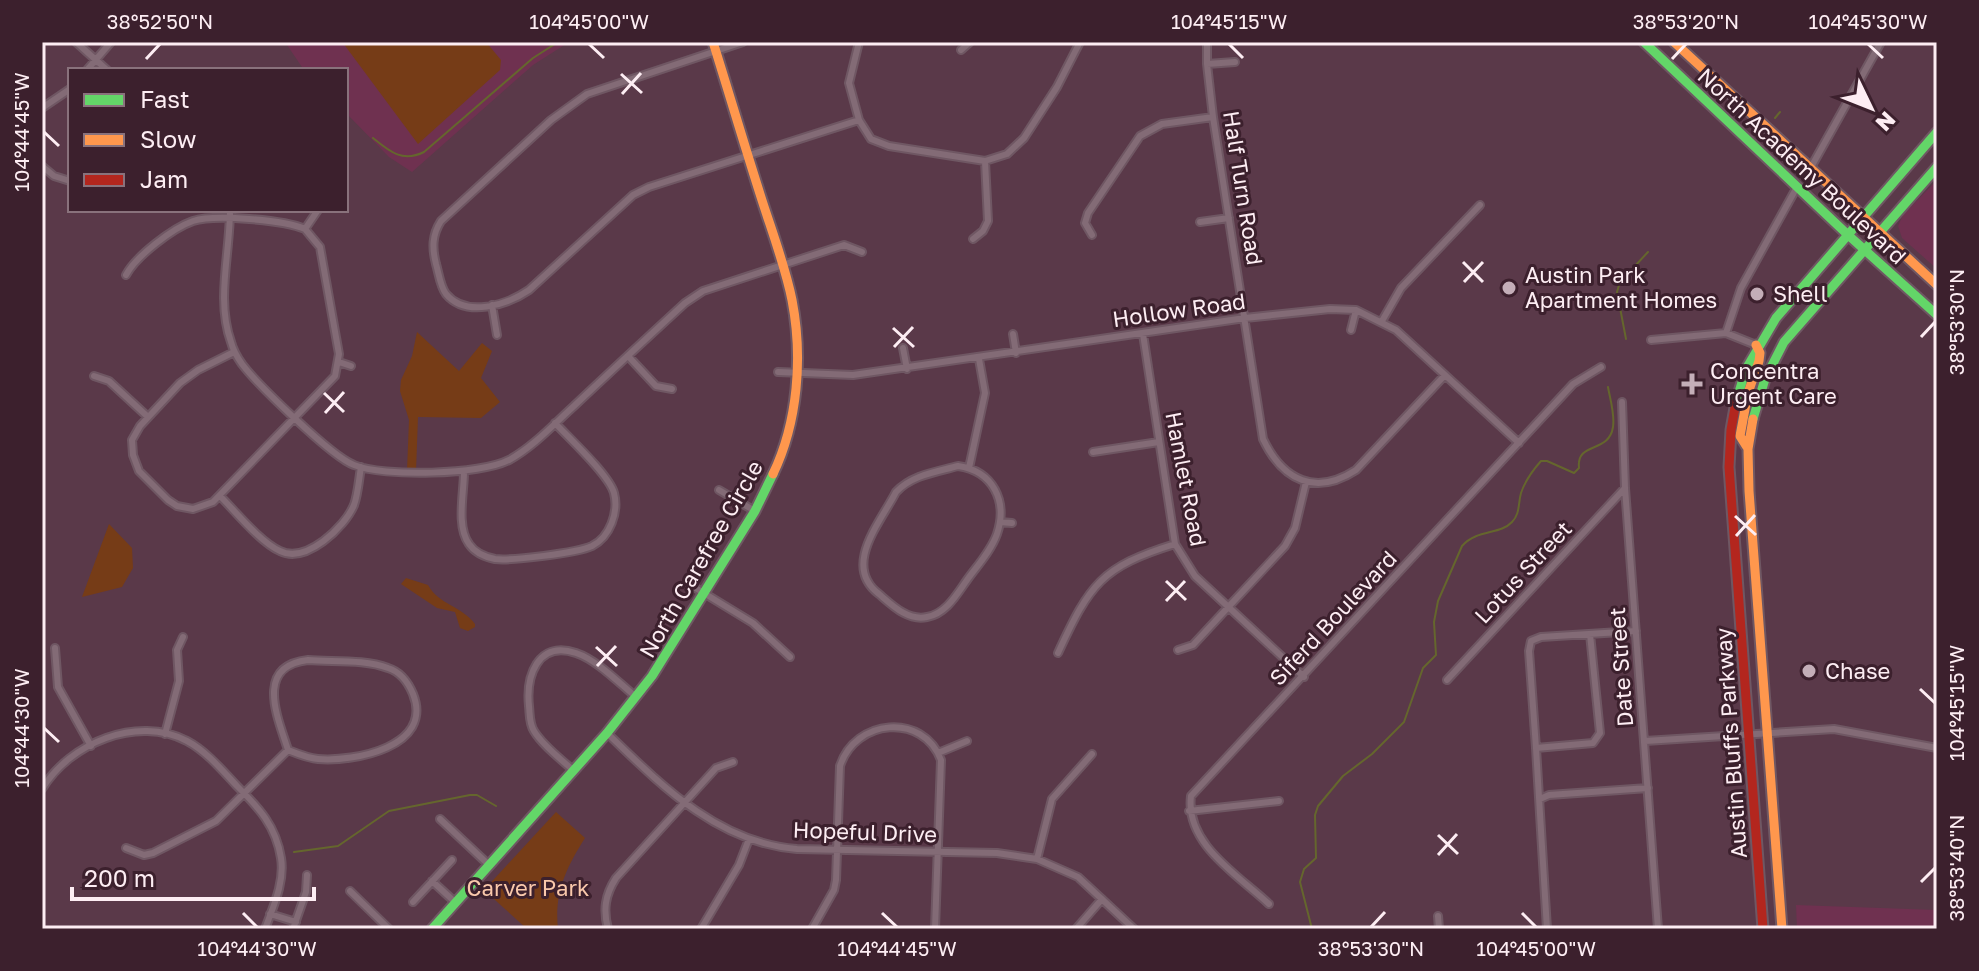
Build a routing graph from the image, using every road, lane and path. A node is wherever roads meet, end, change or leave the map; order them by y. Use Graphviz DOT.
graph roads {
  1 [pos="76,42"];
  2 [pos="111,42"];
  3 [pos="743,42"];
  4 [pos="859,42"];
  5 [pos="970,42"];
  6 [pos="1080,42"];
  7 [pos="1207,42"];
  8 [pos="1644,42"];
  9 [pos="1674,42"];
  10 [pos="1881,42"];
  11 [pos="714,46"];
  12 [pos="961,50"];
  13 [pos="95,60"];
  14 [pos="1235,62"];
  15 [pos="1207,64"];
  16 [pos="89,68"];
  17 [pos="105,68"];
  18 [pos="68,90"];
  19 [pos="42,108"];
  20 [pos="1213,117"];
  21 [pos="859,120"];
  22 [pos="1937,132"];
  23 [pos="749,156"];
  24 [pos="985,161"];
  25 [pos="42,166"];
  26 [pos="1937,167"];
  27 [pos="1810,169"];
  28 [pos="68,180"];
  29 [pos="1797,187"];
  30 [pos="1480,205"];
  31 [pos="230,212"];
  32 [pos="317,212"];
  33 [pos="1862,217"];
  34 [pos="1229,218"];
  35 [pos="230,219"];
  36 [pos="1200,222"];
  37 [pos="305,229"];
  38 [pos="1879,233"];
  39 [pos="1847,234"];
  40 [pos="1092,235"];
  41 [pos="973,239"];
  42 [pos="1865,250"];
  43 [pos="862,252"];
  44 [pos="783,264"];
  45 [pos="126,275"];
  46 [pos="1937,285"];
  47 [pos="492,305"];
  48 [pos="1356,310"];
  49 [pos="1937,315"];
  50 [pos="1245,318"];
  51 [pos="1382,321"];
  52 [pos="1351,330"];
  53 [pos="1726,333"];
  54 [pos="1013,334"];
  55 [pos="1143,334"];
  56 [pos="497,335"];
  57 [pos="1651,340"];
  58 [pos="1756,345"];
  59 [pos="903,348"];
  60 [pos="234,352"];
  61 [pos="1016,353"];
  62 [pos="628,356"];
  63 [pos="979,359"];
  64 [pos="339,362"];
  65 [pos="351,366"];
  66 [pos="1601,367"];
  67 [pos="907,369"];
  68 [pos="778,372"];
  69 [pos="797,373"];
  70 [pos="1445,375"];
  71 [pos="94,376"];
  72 [pos="672,389"];
  73 [pos="1622,402"];
  74 [pos="148,417"];
  75 [pos="296,417"];
  76 [pos="555,423"];
  77 [pos="1159,442"];
  78 [pos="1519,443"];
  79 [pos="1748,449"];
  80 [pos="1093,452"];
  81 [pos="361,467"];
  82 [pos="969,468"];
  83 [pos="464,472"];
  84 [pos="1306,482"];
  85 [pos="1625,488"];
  86 [pos="719,490"];
  87 [pos="220,496"];
  88 [pos="755,511"];
  89 [pos="1000,522"];
  90 [pos="1012,523"];
  91 [pos="334,529"];
  92 [pos="343,537"];
  93 [pos="1175,544"];
  94 [pos="1735,554"];
  95 [pos="1755,570"];
  96 [pos="689,584"];
  97 [pos="704,593"];
  98 [pos="1229,607"];
  99 [pos="927,617"];
  100 [pos="930,629"];
  101 [pos="1636,631"];
  102 [pos="1590,634"];
  103 [pos="183,637"];
  104 [pos="55,648"];
  105 [pos="1178,650"];
  106 [pos="1058,653"];
  107 [pos="790,657"];
  108 [pos="1304,677"];
  109 [pos="1447,680"];
  110 [pos="636,697"];
  111 [pos="607,733"];
  112 [pos="1767,733"];
  113 [pos="165,734"];
  114 [pos="1748,734"];
  115 [pos="967,741"];
  116 [pos="1645,741"];
  117 [pos="91,746"];
  118 [pos="1536,748"];
  119 [pos="1937,748"];
  120 [pos="288,750"];
  121 [pos="938,753"];
  122 [pos="1092,754"];
  123 [pos="733,762"];
  124 [pos="574,771"];
  125 [pos="1648,788"];
  126 [pos="42,789"];
  127 [pos="244,793"];
  128 [pos="1540,799"];
  129 [pos="1279,801"];
  130 [pos="685,803"];
  131 [pos="1189,811"];
  132 [pos="440,819"];
  133 [pos="749,839"];
  134 [pos="126,848"];
  135 [pos="837,850"];
  136 [pos="937,852"];
  137 [pos="1037,859"];
  138 [pos="452,860"];
  139 [pos="489,865"];
  140 [pos="307,875"];
  141 [pos="432,881"];
  142 [pos="350,891"];
  143 [pos="1102,899"];
  144 [pos="413,902"];
  145 [pos="456,903"];
  146 [pos="1269,904"];
  147 [pos="270,914"];
  148 [pos="1438,916"];
  149 [pos="436,925"];
  150 [pos="294,926"];
  151 [pos="265,929"];
  152 [pos="389,929"];
  153 [pos="448,929"];
  154 [pos="608,929"];
  155 [pos="701,929"];
  156 [pos="812,929"];
  157 [pos="935,929"];
  158 [pos="1076,929"];
  159 [pos="1134,929"];
  160 [pos="1439,929"];
  161 [pos="1547,929"];
  162 [pos="1658,929"];
  163 [pos="1763,929"];
  164 [pos="1782,929"];
  1 -- 13 [label="street"];
  2 -- 13 [label="street"];
  3 -- 11 [label="street"];
  4 -- 21 [label="street"];
  5 -- 12 [label="street"];
  6 -- 24 [label="street"];
  7 -- 15 [label="street, Half Turn Road"];
  8 -- 29 [label="main road, North Academy Boulevard"];
  9 -- 27 [label="main road, North Academy Boulevard"];
  10 -- 27 [label="street"];
  11 -- 23 [label="main road, North Carefree Circle"];
  11 -- 47 [label="street"];
  13 -- 16 [label="street"];
  13 -- 17 [label="street"];
  14 -- 15 [label="street"];
  15 -- 20 [label="street, Half Turn Road"];
  18 -- 19 [label="street"];
  20 -- 34 [label="street, Half Turn Road"];
  20 -- 40 [label="street"];
  21 -- 23 [label="street"];
  21 -- 24 [label="street"];
  22 -- 33 [label="main road, Austin Bluffs Parkway"];
  23 -- 44 [label="main road, North Carefree Circle"];
  23 -- 47 [label="street"];
  24 -- 41 [label="street"];
  25 -- 28 [label="street"];
  26 -- 38 [label="main road, Austin Bluffs Parkway"];
  27 -- 33 [label="main road, North Academy Boulevard"];
  29 -- 39 [label="main road, North Academy Boulevard"];
  29 -- 53 [label="street"];
  30 -- 51 [label="street"];
  31 -- 35 [label="street"];
  32 -- 37 [label="street"];
  33 -- 38 [label="main road, North Academy Boulevard"];
  33 -- 39 [label="main road, Austin Bluffs Parkway"];
  34 -- 36 [label="street"];
  34 -- 50 [label="street, Half Turn Road"];
  35 -- 37 [label="street"];
  35 -- 45 [label="street"];
  35 -- 60 [label="street"];
  37 -- 64 [label="street"];
  38 -- 42 [label="main road, Austin Bluffs Parkway"];
  38 -- 46 [label="main road, North Academy Boulevard"];
  39 -- 42 [label="main road, North Academy Boulevard"];
  39 -- 58 [label="main road, Austin Bluffs Parkway"];
  42 -- 49 [label="main road, North Academy Boulevard"];
  42 -- 79 [label="main road, Austin Bluffs Parkway"];
  43 -- 44 [label="street"];
  44 -- 62 [label="street"];
  44 -- 69 [label="main road, North Carefree Circle"];
  47 -- 56 [label="street"];
  48 -- 50 [label="street, Hollow Road"];
  48 -- 51 [label="street, Hollow Road"];
  48 -- 52 [label="street"];
  50 -- 55 [label="street, Hollow Road"];
  50 -- 84 [label="street, Half Turn Road"];
  51 -- 70 [label="street, Hollow Road"];
  53 -- 57 [label="street"];
  53 -- 58 [label="street"];
  54 -- 61 [label="street"];
  55 -- 61 [label="street, Hollow Road"];
  55 -- 77 [label="street, Hamlet Road"];
  58 -- 79 [label="main road"];
  58 -- 94 [label="main road, Austin Bluffs Parkway"];
  59 -- 67 [label="street"];
  60 -- 74 [label="street"];
  60 -- 75 [label="street"];
  61 -- 63 [label="street, Hollow Road"];
  62 -- 72 [label="street"];
  62 -- 76 [label="street"];
  63 -- 67 [label="street, Hollow Road"];
  63 -- 82 [label="street"];
  64 -- 65 [label="street"];
  64 -- 75 [label="street"];
  66 -- 78 [label="street, Siferd Boulevard"];
  67 -- 69 [label="street, Hollow Road"];
  68 -- 69 [label="street, Hollow Road"];
  69 -- 88 [label="main road, North Carefree Circle"];
  70 -- 78 [label="street, Hollow Road"];
  70 -- 84 [label="street"];
  71 -- 74 [label="street"];
  73 -- 85 [label="street, Date Street"];
  74 -- 87 [label="street"];
  75 -- 81 [label="street"];
  75 -- 87 [label="street"];
  76 -- 83 [label="street"];
  76 -- 83 [label="street"];
  77 -- 80 [label="street"];
  77 -- 93 [label="street, Hamlet Road"];
  78 -- 108 [label="street, Siferd Boulevard"];
  79 -- 95 [label="main road, Austin Bluffs Parkway"];
  81 -- 83 [label="street"];
  81 -- 91 [label="street"];
  82 -- 89 [label="street"];
  82 -- 99 [label="street"];
  84 -- 98 [label="street"];
  85 -- 101 [label="street, Date Street"];
  85 -- 109 [label="street, Lotus Street"];
  86 -- 88 [label="street"];
  87 -- 91 [label="street"];
  88 -- 97 [label="main road, North Carefree Circle"];
  89 -- 90 [label="street"];
  89 -- 99 [label="street"];
  91 -- 92 [label="street"];
  93 -- 98 [label="street, Hamlet Road"];
  93 -- 106 [label="street"];
  94 -- 95 [label="main road"];
  94 -- 114 [label="main road, Austin Bluffs Parkway"];
  95 -- 112 [label="main road, Austin Bluffs Parkway"];
  96 -- 97 [label="street"];
  97 -- 107 [label="street"];
  97 -- 110 [label="main road, North Carefree Circle"];
  98 -- 105 [label="street"];
  98 -- 108 [label="street, Hamlet Road"];
  99 -- 100 [label="street"];
  101 -- 102 [label="street"];
  101 -- 116 [label="street, Date Street"];
  102 -- 118 [label="street"];
  102 -- 118 [label="street"];
  103 -- 113 [label="street"];
  104 -- 117 [label="street"];
  108 -- 131 [label="street, Siferd Boulevard"];
  110 -- 111 [label="main road, North Carefree Circle"];
  110 -- 124 [label="street"];
  111 -- 124 [label="main road, North Carefree Circle"];
  111 -- 130 [label="street, Hopeful Drive"];
  112 -- 114 [label="street"];
  112 -- 119 [label="street"];
  112 -- 164 [label="main road, Austin Bluffs Parkway"];
  113 -- 117 [label="street"];
  113 -- 127 [label="street"];
  114 -- 116 [label="street"];
  114 -- 163 [label="main road, Austin Bluffs Parkway"];
  115 -- 121 [label="street"];
  116 -- 125 [label="street, Date Street"];
  117 -- 126 [label="street"];
  118 -- 128 [label="street"];
  120 -- 120 [label="street"];
  120 -- 127 [label="street"];
  121 -- 135 [label="street"];
  121 -- 136 [label="street"];
  122 -- 137 [label="street"];
  123 -- 130 [label="street"];
  124 -- 139 [label="main road, North Carefree Circle"];
  125 -- 128 [label="street"];
  125 -- 162 [label="street, Date Street"];
  127 -- 134 [label="street"];
  127 -- 147 [label="street"];
  128 -- 161 [label="street"];
  129 -- 131 [label="street"];
  130 -- 133 [label="street, Hopeful Drive"];
  130 -- 154 [label="street"];
  131 -- 146 [label="street"];
  132 -- 139 [label="street"];
  133 -- 135 [label="street, Hopeful Drive"];
  133 -- 155 [label="street"];
  135 -- 136 [label="street, Hopeful Drive"];
  135 -- 156 [label="street"];
  136 -- 137 [label="street, Hopeful Drive"];
  136 -- 157 [label="street"];
  137 -- 143 [label="street, Hopeful Drive"];
  138 -- 141 [label="street"];
  139 -- 145 [label="main road, North Carefree Circle"];
  140 -- 150 [label="street"];
  141 -- 144 [label="street"];
  141 -- 145 [label="street"];
  142 -- 152 [label="street"];
  143 -- 158 [label="street"];
  143 -- 159 [label="street, Hopeful Drive"];
  145 -- 149 [label="main road, North Carefree Circle"];
  147 -- 150 [label="street"];
  147 -- 151 [label="street"];
  148 -- 160 [label="street"];
  149 -- 153 [label="street"];
}
